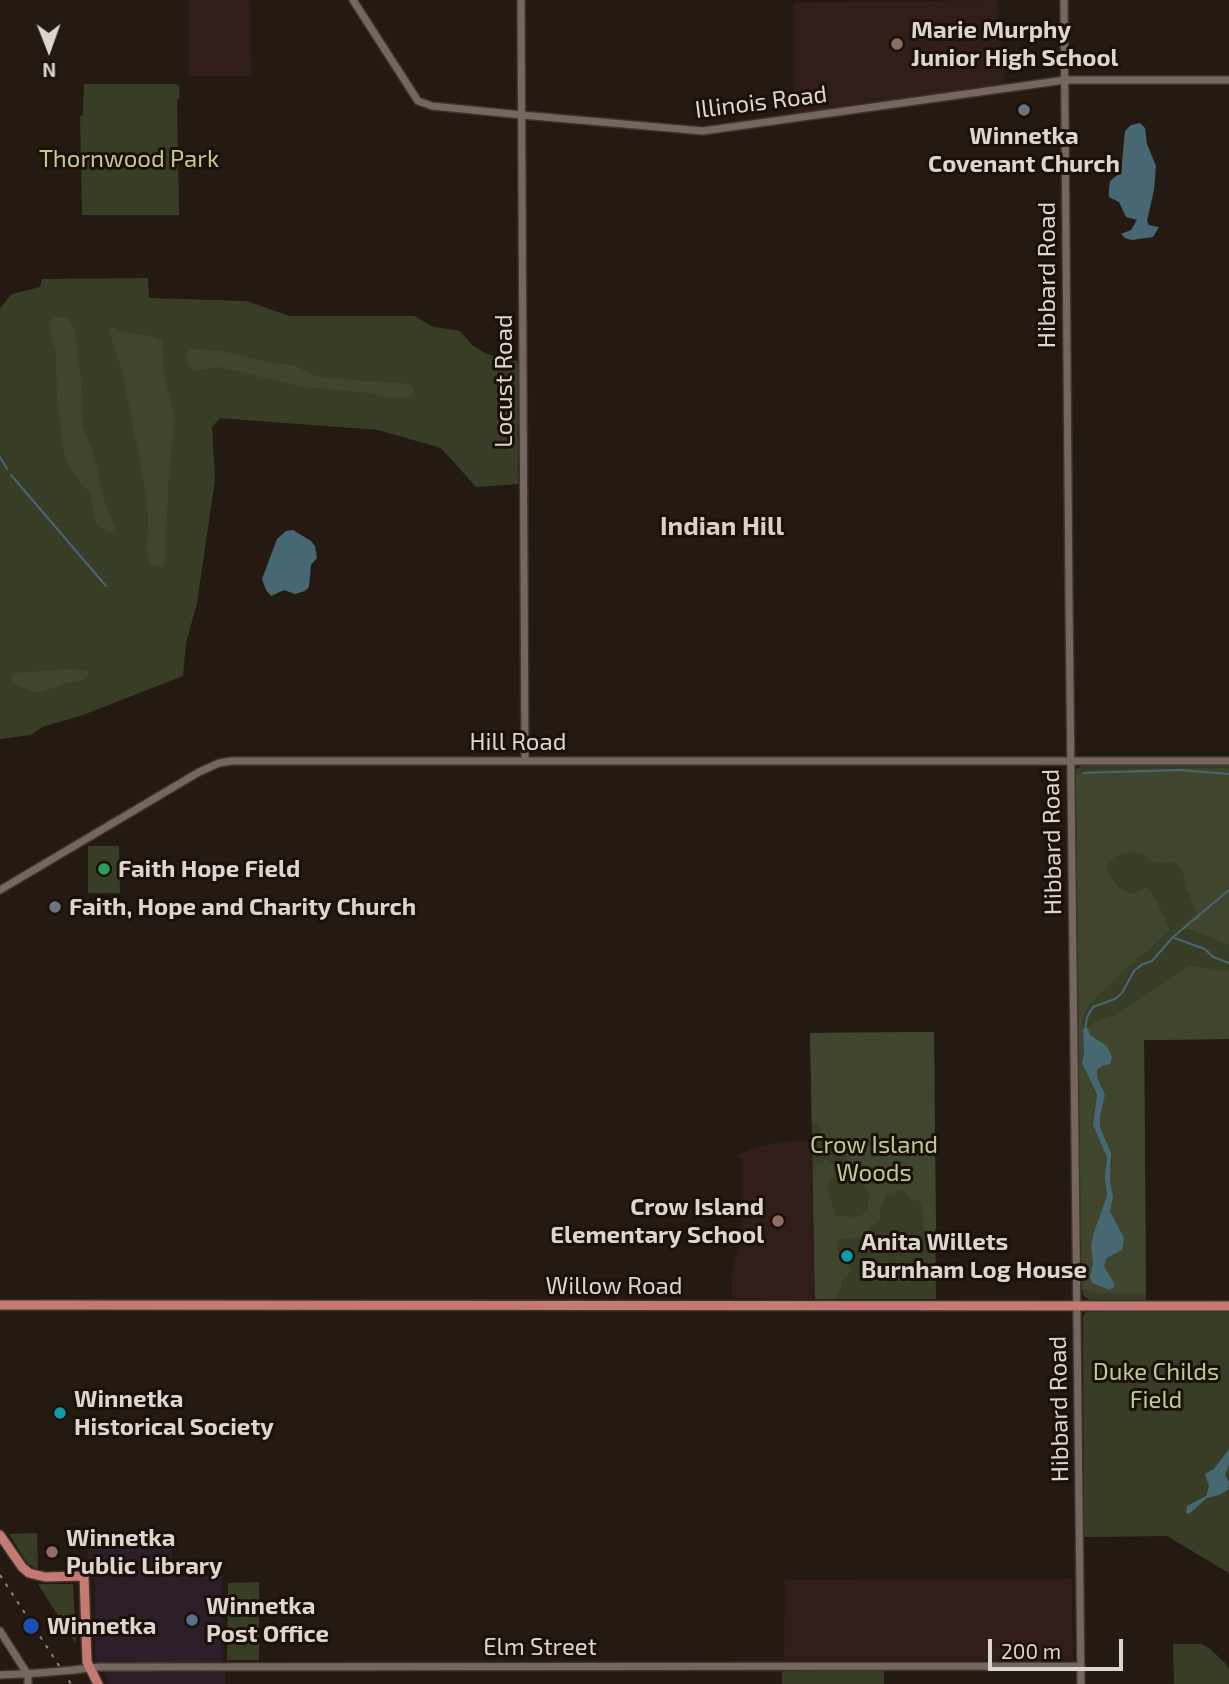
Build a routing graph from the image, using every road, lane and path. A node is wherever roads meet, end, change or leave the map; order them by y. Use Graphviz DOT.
graph roads {
  1 [pos="353,0"];
  2 [pos="521,0"];
  3 [pos="1064,0"];
  4 [pos="1065,80"];
  5 [pos="1229,80"];
  6 [pos="522,115"];
  7 [pos="525,761"];
  8 [pos="1229,761"];
  9 [pos="1071,762"];
  10 [pos="0,890"];
  11 [pos="0,1306"];
  12 [pos="1077,1306"];
  13 [pos="1229,1306"];
  14 [pos="0,1535"];
  15 [pos="4,1550"];
  16 [pos="0,1631"];
  17 [pos="1081,1666"];
  18 [pos="89,1668"];
  19 [pos="0,1675"];
  20 [pos="28,1675"];
  21 [pos="28,1684"];
  22 [pos="98,1684"];
  23 [pos="1081,1684"];
  1 -- 6 [label="street, Illinois Road"];
  2 -- 6 [label="street, Locust Road"];
  3 -- 4 [label="street, Hibbard Road"];
  4 -- 5 [label="street, Illinois Road"];
  4 -- 6 [label="street, Illinois Road"];
  4 -- 9 [label="street, Hibbard Road"];
  6 -- 7 [label="street, Locust Road"];
  7 -- 9 [label="street, Hill Road"];
  7 -- 10 [label="street, Hill Road"];
  8 -- 9 [label="street, Hill Road"];
  9 -- 12 [label="street, Hibbard Road"];
  11 -- 12 [label="main road, Willow Road"];
  12 -- 13 [label="main road, Willow Road"];
  12 -- 17 [label="street, Hibbard Road"];
  14 -- 15 [label="main road"];
  15 -- 18 [label="main road"];
  16 -- 20 [label="street"];
  17 -- 18 [label="street, Elm Street"];
  17 -- 23 [label="street, Hibbard Road"];
  18 -- 20 [label="street, Elm Street, bridge"];
  18 -- 22 [label="main road"];
  19 -- 20 [label="street, Elm Street"];
  20 -- 21 [label="street"];
}
